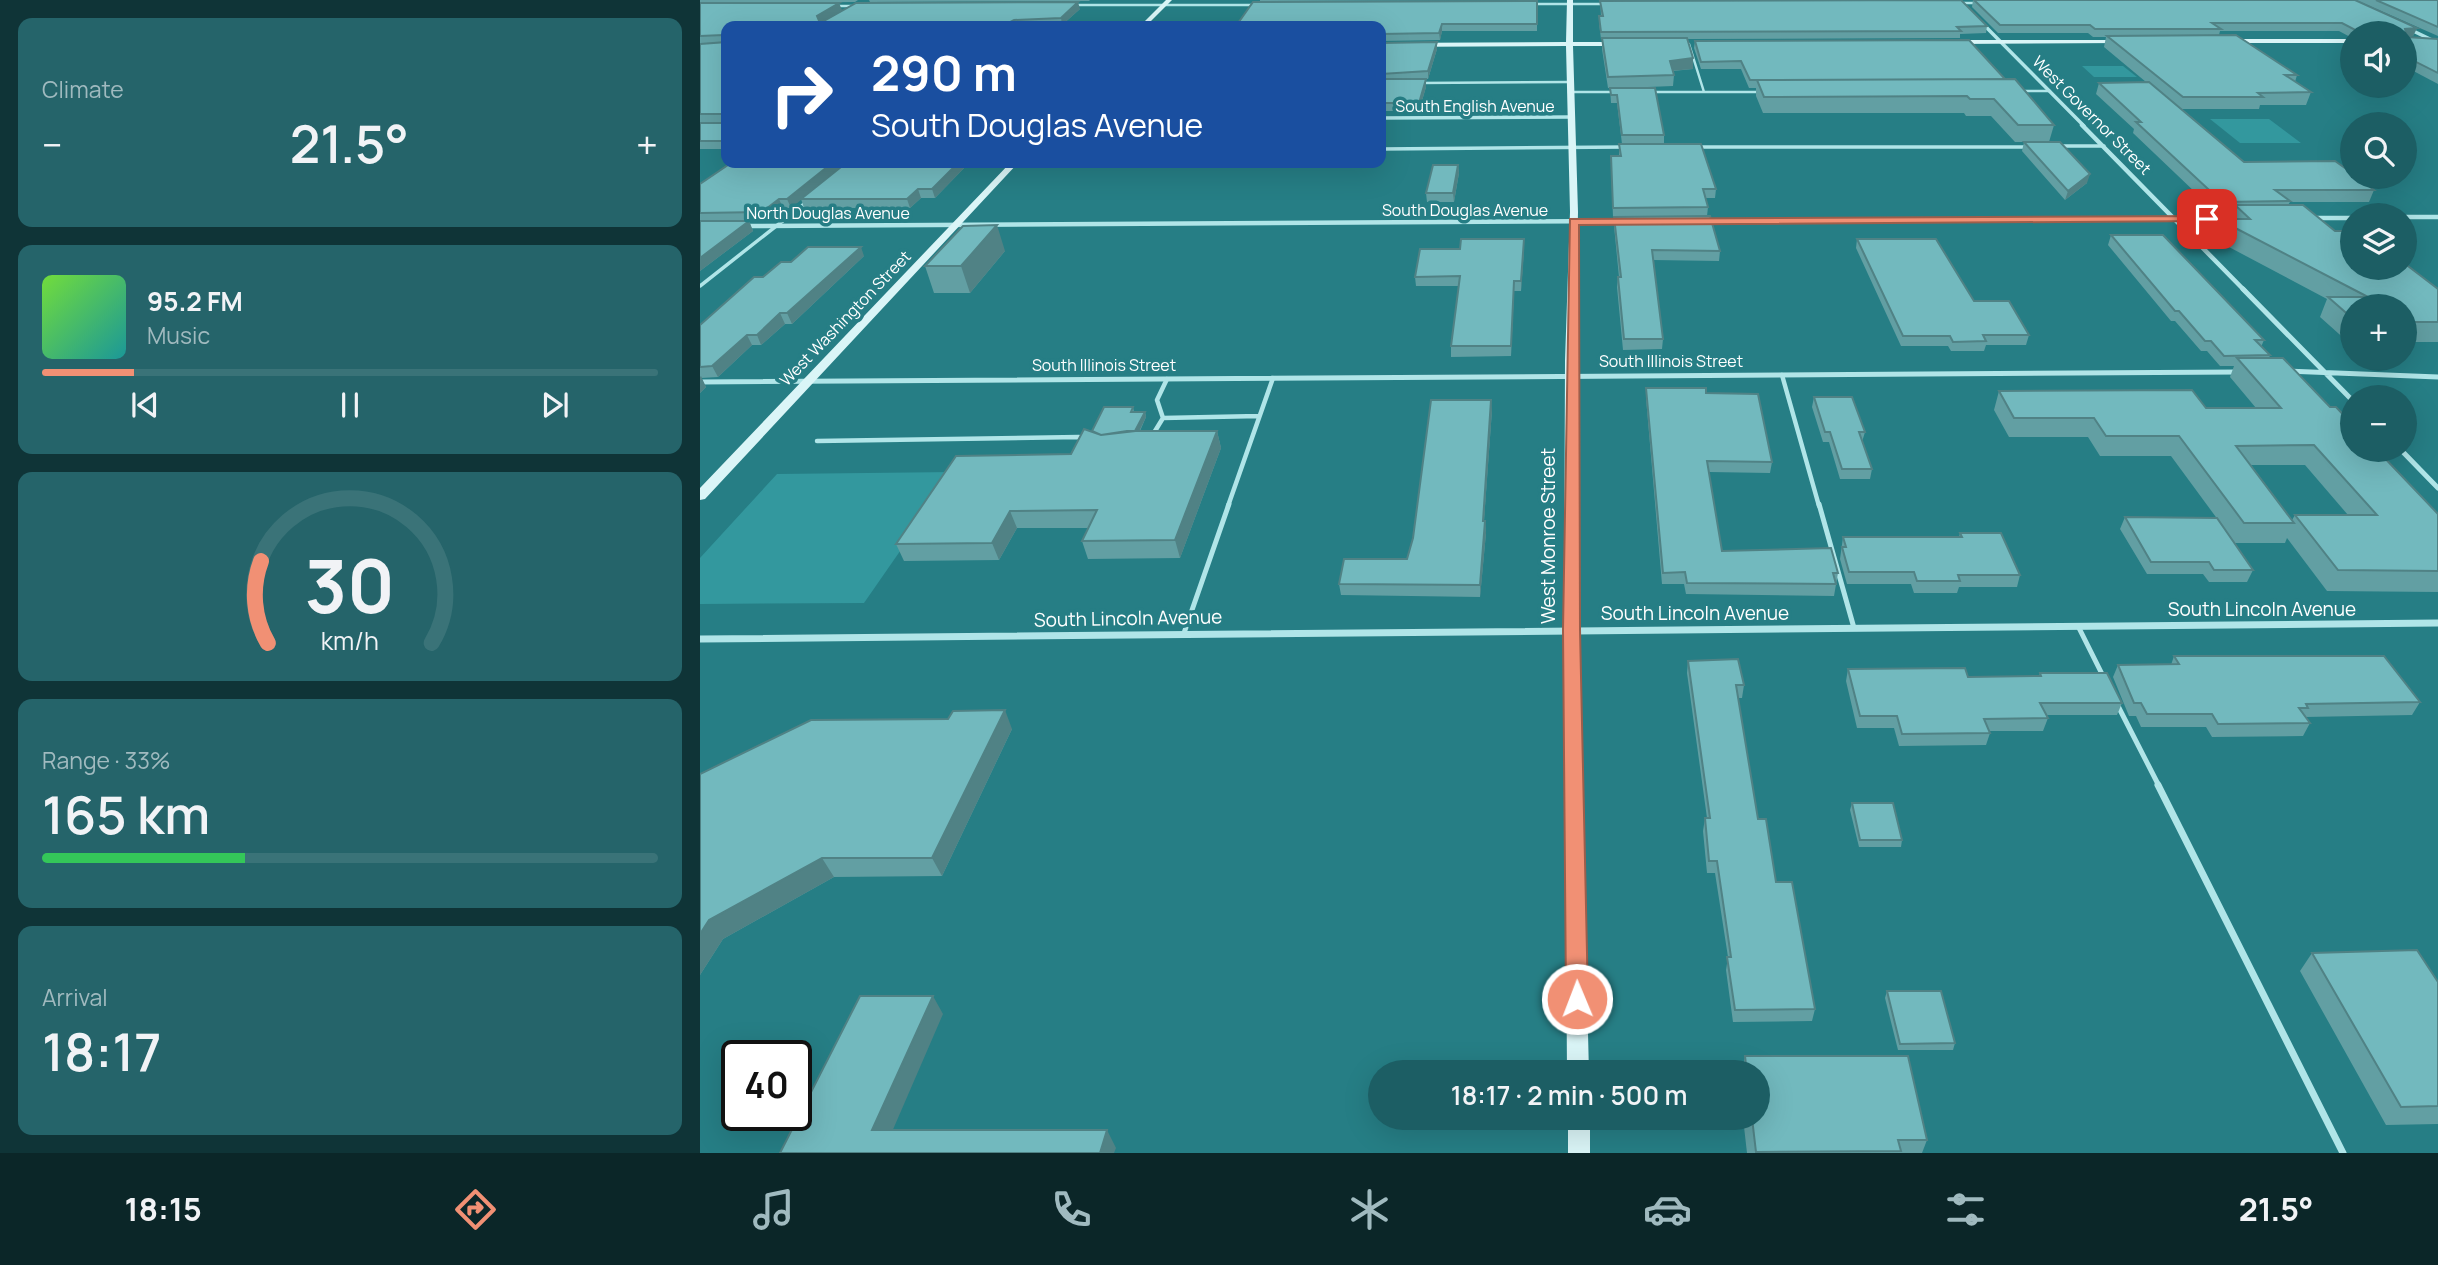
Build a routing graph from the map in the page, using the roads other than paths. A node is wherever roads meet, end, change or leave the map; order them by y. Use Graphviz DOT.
graph roads {
  1 [pos="866,0"];
  2 [pos="1960,1"];
  3 [pos="1570,2"];
  4 [pos="1990,2"];
  5 [pos="1166,3"];
  6 [pos="1953,3"];
  7 [pos="1521,4"];
  8 [pos="1605,4"];
  9 [pos="1064,5"];
  10 [pos="1263,5"];
  11 [pos="830,6"];
  12 [pos="856,6"];
  13 [pos="1967,8"];
  14 [pos="845,13"];
  15 [pos="1148,21"];
  16 [pos="1982,23"];
  17 [pos="2417,33"];
  18 [pos="2219,41"];
  19 [pos="2340,41"];
  20 [pos="2417,41"];
  21 [pos="2001,42"];
  22 [pos="2124,42"];
  23 [pos="2436,42"];
  24 [pos="1939,43"];
  25 [pos="1386,44"];
  26 [pos="1570,44"];
  27 [pos="1624,44"];
  28 [pos="1676,44"];
  29 [pos="1689,44"];
  30 [pos="1702,44"];
  31 [pos="1569,82"];
  32 [pos="1407,83"];
  33 [pos="2016,91"];
  34 [pos="2050,91"];
  35 [pos="1569,92"];
  36 [pos="1622,92"];
  37 [pos="1649,92"];
  38 [pos="1704,92"];
  39 [pos="1772,92"];
  40 [pos="1570,117"];
  41 [pos="1386,118"];
  42 [pos="2040,146"];
  43 [pos="2054,146"];
  44 [pos="2104,146"];
  45 [pos="1571,147"];
  46 [pos="1627,147"];
  47 [pos="1682,147"];
  48 [pos="1386,149"];
  49 [pos="1009,168"];
  50 [pos="810,198"];
  51 [pos="2417,217"];
  52 [pos="2438,217"];
  53 [pos="2245,218"];
  54 [pos="2309,218"];
  55 [pos="2340,218"];
  56 [pos="2175,219"];
  57 [pos="1635,221"];
  58 [pos="1704,221"];
  59 [pos="1574,222"];
  60 [pos="776,225"];
  61 [pos="956,225"];
  62 [pos="738,226"];
  63 [pos="700,286"];
  64 [pos="2277,371"];
  65 [pos="2249,372"];
  66 [pos="2325,372"];
  67 [pos="1782,375"];
  68 [pos="1570,376"];
  69 [pos="2438,377"];
  70 [pos="1273,378"];
  71 [pos="1167,379"];
  72 [pos="807,381"];
  73 [pos="700,382"];
  74 [pos="2340,388"];
  75 [pos="1259,416"];
  76 [pos="1163,418"];
  77 [pos="817,441"];
  78 [pos="1148,441"];
  79 [pos="1090,443"];
  80 [pos="2413,462"];
  81 [pos="2438,488"];
  82 [pos="700,496"];
  83 [pos="2438,623"];
  84 [pos="2078,626"];
  85 [pos="1854,628"];
  86 [pos="1572,630"];
  87 [pos="1184,633"];
  88 [pos="700,639"];
  89 [pos="1578,1060"];
  90 [pos="1578,1130"];
  91 [pos="1579,1153"];
  92 [pos="2343,1153"];
  1 -- 12 [label="street"];
  2 -- 4 [label="lane"];
  2 -- 6 [label="lane"];
  2 -- 13 [label="street"];
  3 -- 7 [label="lane"];
  3 -- 8 [label="lane"];
  3 -- 26 [label="street, West Monroe Street"];
  5 -- 9 [label="lane"];
  5 -- 10 [label="lane"];
  5 -- 15 [label="street"];
  11 -- 12 [label="lane"];
  12 -- 14 [label="street"];
  16 -- 21 [label="street, West Governor Street"];
  17 -- 23 [label="street"];
  18 -- 19 [label="street"];
  20 -- 23 [label="street"];
  21 -- 22 [label="street"];
  21 -- 24 [label="street"];
  21 -- 34 [label="street, West Governor Street"];
  25 -- 26 [label="street"];
  26 -- 27 [label="street"];
  26 -- 31 [label="street, West Monroe Street"];
  28 -- 29 [label="street"];
  29 -- 30 [label="street"];
  29 -- 38 [label="lane"];
  31 -- 32 [label="lane"];
  31 -- 35 [label="street, West Monroe Street"];
  33 -- 34 [label="lane"];
  34 -- 44 [label="street, West Governor Street"];
  35 -- 36 [label="lane"];
  35 -- 40 [label="street, West Monroe Street"];
  37 -- 38 [label="lane"];
  38 -- 39 [label="lane"];
  40 -- 41 [label="street, South English Avenue"];
  40 -- 45 [label="street, West Monroe Street"];
  42 -- 47 [label="lane"];
  43 -- 44 [label="lane"];
  44 -- 56 [label="street, West Governor Street"];
  45 -- 46 [label="lane"];
  45 -- 48 [label="lane"];
  45 -- 59 [label="street, West Monroe Street"];
  49 -- 61 [label="street, West Washington Street"];
  50 -- 60 [label="lane"];
  51 -- 52 [label="street"];
  53 -- 56 [label="street"];
  54 -- 55 [label="street"];
  56 -- 58 [label="street"];
  56 -- 66 [label="street, West Governor Street"];
  57 -- 59 [label="street, South Douglas Avenue"];
  59 -- 61 [label="street, South Douglas Avenue"];
  59 -- 68 [label="street, West Monroe Street"];
  60 -- 61 [label="street, North Douglas Avenue"];
  60 -- 62 [label="street, North Douglas Avenue"];
  60 -- 63 [label="lane"];
  61 -- 72 [label="street, West Washington Street"];
  64 -- 66 [label="street"];
  65 -- 67 [label="street, South Illinois Street"];
  66 -- 69 [label="street"];
  66 -- 74 [label="street, West Governor Street"];
  67 -- 68 [label="street, South Illinois Street"];
  67 -- 85 [label="lane"];
  68 -- 70 [label="street, South Illinois Street"];
  68 -- 86 [label="street, West Monroe Street"];
  70 -- 71 [label="street, South Illinois Street"];
  70 -- 75 [label="lane"];
  71 -- 72 [label="street, South Illinois Street"];
  71 -- 76 [label="lane"];
  72 -- 73 [label="street, South Illinois Street"];
  72 -- 82 [label="street, West Washington Street"];
  75 -- 76 [label="lane"];
  75 -- 87 [label="lane"];
  76 -- 78 [label="lane"];
  77 -- 79 [label="lane"];
  80 -- 81 [label="street"];
  83 -- 84 [label="street, South Lincoln Avenue"];
  84 -- 85 [label="street, South Lincoln Avenue"];
  84 -- 92 [label="lane"];
  85 -- 86 [label="street, South Lincoln Avenue"];
  86 -- 87 [label="street, South Lincoln Avenue"];
  86 -- 89 [label="street, West Monroe Street"];
  87 -- 88 [label="street, South Lincoln Avenue"];
  90 -- 91 [label="street"];
}
